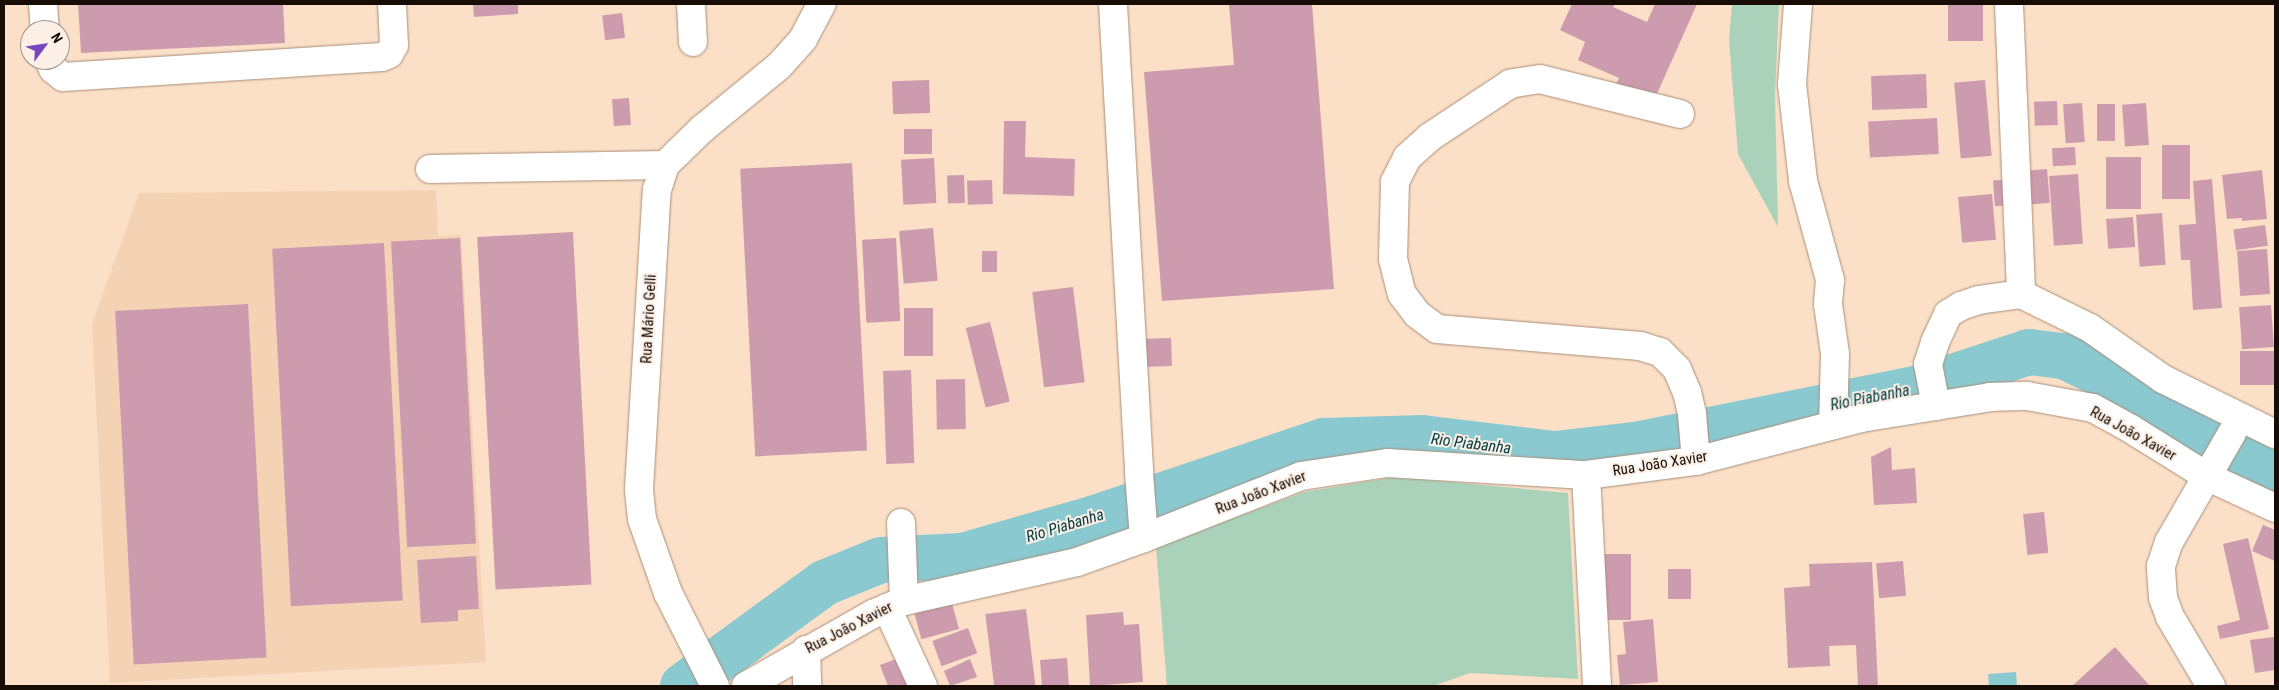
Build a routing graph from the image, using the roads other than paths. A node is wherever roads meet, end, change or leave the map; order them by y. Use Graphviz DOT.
graph roads {
  1 [pos="43,4"];
  2 [pos="392,4"];
  3 [pos="691,4"];
  4 [pos="822,4"];
  5 [pos="1114,4"];
  6 [pos="1798,4"];
  7 [pos="2009,4"];
  8 [pos="44,20"];
  9 [pos="693,42"];
  10 [pos="54,70"];
  11 [pos="1680,114"];
  12 [pos="665,166"];
  13 [pos="430,169"];
  14 [pos="2022,294"];
  15 [pos="1935,399"];
  16 [pos="1833,423"];
  17 [pos="2232,433"];
  18 [pos="2275,434"];
  19 [pos="1695,447"];
  20 [pos="2212,471"];
  21 [pos="1586,475"];
  22 [pos="2275,508"];
  23 [pos="901,523"];
  24 [pos="1144,538"];
  25 [pos="896,604"];
  26 [pos="806,650"];
  27 [pos="713,684"];
  28 [pos="746,686"];
  29 [pos="807,686"];
  30 [pos="923,686"];
  31 [pos="1597,686"];
  32 [pos="2211,686"];
  1 -- 8 [label="street"];
  2 -- 10 [label="street"];
  3 -- 9 [label="street"];
  4 -- 12 [label="street"];
  5 -- 24 [label="street"];
  6 -- 16 [label="street"];
  7 -- 14 [label="street"];
  11 -- 19 [label="street"];
  12 -- 13 [label="street"];
  12 -- 27 [label="street, Rua Mário Gelli"];
  14 -- 15 [label="street"];
  14 -- 18 [label="street"];
  15 -- 16 [label="street, Rua João Xavier"];
  15 -- 20 [label="street, Rua João Xavier"];
  16 -- 19 [label="street, Rua João Xavier"];
  17 -- 20 [label="street"];
  19 -- 21 [label="street, Rua João Xavier"];
  20 -- 22 [label="street, Rua João Xavier"];
  20 -- 32 [label="street"];
  21 -- 24 [label="street, Rua João Xavier"];
  21 -- 31 [label="street"];
  23 -- 25 [label="street"];
  24 -- 25 [label="street, Rua João Xavier"];
  25 -- 26 [label="street, Rua João Xavier"];
  25 -- 30 [label="street"];
  26 -- 28 [label="street, Rua João Xavier"];
  26 -- 29 [label="street"];
}
